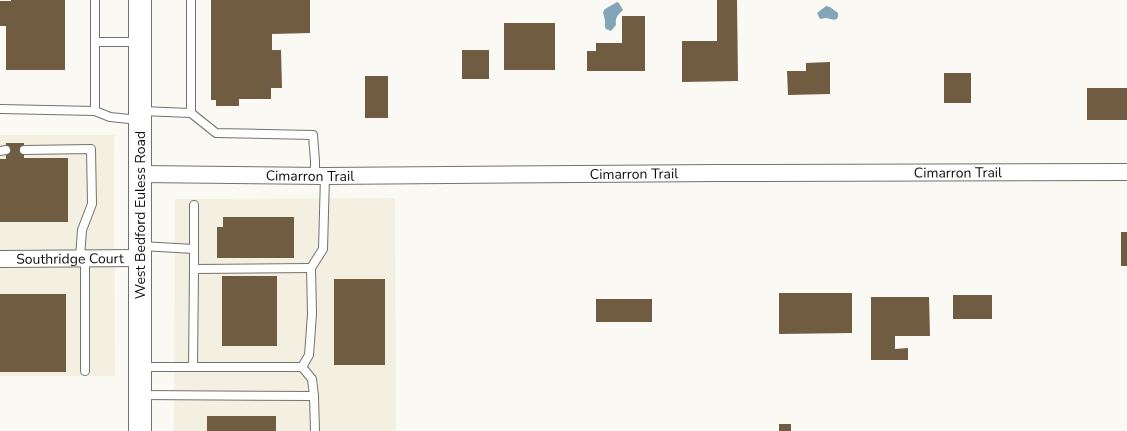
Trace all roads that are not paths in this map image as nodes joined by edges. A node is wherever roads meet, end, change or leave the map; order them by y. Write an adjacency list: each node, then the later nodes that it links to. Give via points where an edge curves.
1 (96, 0): 4 (lane)
2 (140, 0): 5 (main road, West Bedford Euless Road)
3 (191, 0): 8 (lane)
4 (95, 42): 5 (lane); 7 (lane)
5 (140, 42): 9 (main road, West Bedford Euless Road)
6 (0, 109): 7 (lane)
7 (94, 111): 9 (lane, via 110,117)
8 (191, 113): 9 (lane); 13 (lane, via 216,133 313,135)
9 (140, 115): 12 (main road, West Bedford Euless Road)
10 (24, 150): 17 (lane, via 91,149 92,204 82,230)
11 (1127, 172): 13 (street, Cimarron Trail)
12 (140, 174): 13 (street, Cimarron Trail); 16 (main road, West Bedford Euless Road)
13 (320, 176): 19 (lane, via 323,249)
14 (194, 205): 15 (lane)
15 (194, 249): 16 (lane); 20 (lane)
16 (140, 252): 17 (street, Southridge Court); 21 (main road, West Bedford Euless Road)
17 (83, 258): 18 (street, Southridge Court); 24 (lane)
18 (0, 259)
19 (311, 268): 20 (lane); 23 (lane, via 312,314 309,354)
20 (194, 269): 22 (lane)
21 (140, 367): 22 (lane); 25 (main road, West Bedford Euless Road)
22 (193, 367): 23 (lane)
23 (302, 367): 26 (lane, via 312,379)
24 (85, 371)
25 (140, 395): 26 (lane); 27 (main road, West Bedford Euless Road)
26 (314, 396): 28 (lane)
27 (140, 431)
28 (315, 431)

